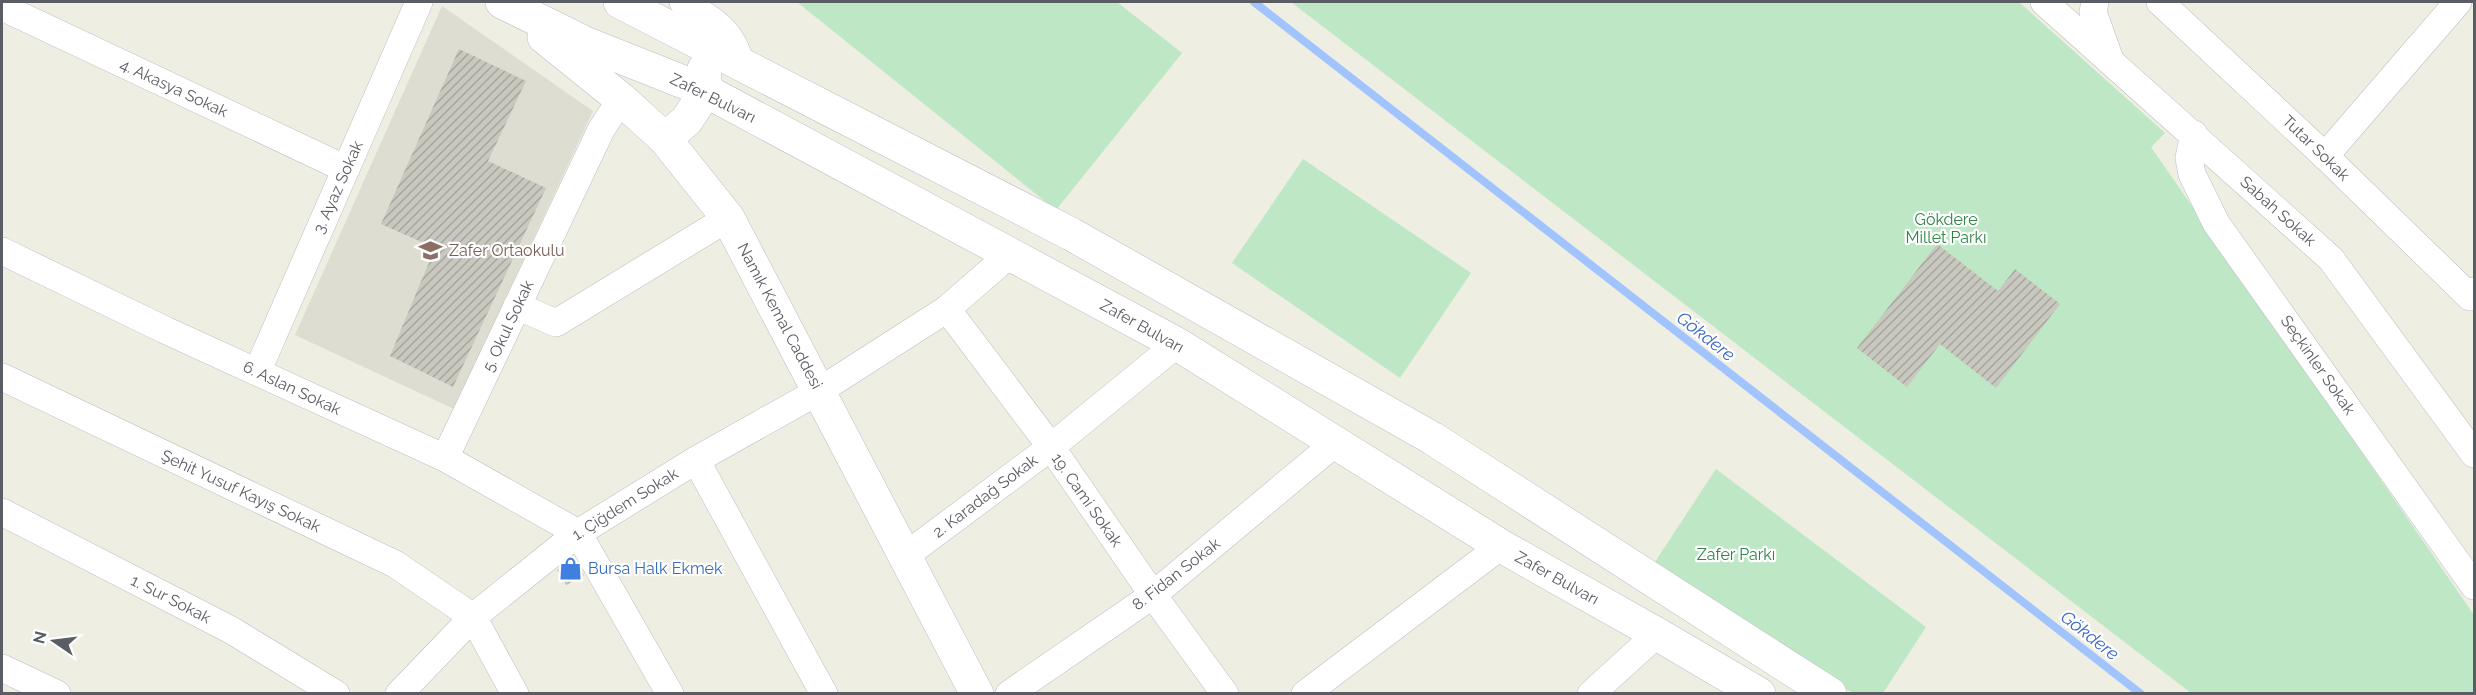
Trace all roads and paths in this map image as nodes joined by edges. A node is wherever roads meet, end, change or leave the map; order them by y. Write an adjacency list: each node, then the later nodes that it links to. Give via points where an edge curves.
1 (419, 2): 18 (street, 3. Ayaz Sokak)
2 (501, 2): 13 (main road, Zafer Bulvarı, via 585,42); 14 (main road, Namık Kemal Caddesi)
3 (620, 2): 10 (main road)
4 (683, 2): 12 (street, via 716,22 737,48)
5 (2044, 2): 11 (street, Sabah Sokak)
6 (2095, 2): 11 (street, via 2093,12)
7 (2458, 2): 17 (street)
8 (2, 7): 18 (street, 4. Akasya Sokak)
9 (2177, 7): 17 (street, Tutar Sokak)
10 (701, 43): 12 (main road); 13 (main road)
11 (2111, 62): 15 (street, Sabah Sokak)
12 (740, 63): 55 (main road, via 1071,234 1432,438)
13 (706, 91): 16 (main road, via 687,120); 21 (main road, Zafer Bulvarı)
14 (621, 99): 16 (main road, Namık Kemal Caddesi); 23 (street, 5. Okul Sokak, via 601,130)
15 (2194, 134): 31 (street, Sabah Sokak, via 2331,259); 38 (street, Seçkinler Sokak, via 2189,158 2192,174 2216,223)
16 (665, 139): 19 (main road, Namık Kemal Caddesi)
17 (2325, 156): 22 (street, Tutar Sokak)
18 (346, 169): 26 (street, 3. Ayaz Sokak)
19 (728, 218): 23 (street, via 555,323); 28 (main road, Namık Kemal Caddesi)
20 (2, 251): 26 (street, 6. Aslan Sokak)
21 (1010, 254): 24 (street, 1. Çiğdem Sokak); 25 (main road, Zafer Bulvarı)
22 (2472, 294)
23 (518, 306): 32 (street, 5. Okul Sokak)
24 (946, 309): 28 (street, 1. Çiğdem Sokak); 30 (street, 19. Cami Sokak)
25 (1177, 344): 29 (main road, Zafer Bulvarı); 30 (street, 2. Karadağ Sokak)
26 (257, 372): 32 (street, 6. Aslan Sokak)
27 (2, 377): 40 (street, Şehit Yusuf Kayış Sokak, via 395,564)
28 (819, 391): 33 (street, 1. Çiğdem Sokak); 37 (main road, Namık Kemal Caddesi)
29 (1335, 444): 36 (main road, Zafer Bulvarı); 39 (street, 8. Fidan Sokak)
30 (1051, 447): 37 (street, 2. Karadağ Sokak); 39 (street, 19. Cami Sokak)
31 (2475, 454)
32 (445, 458): 35 (street, 6. Aslan Sokak)
33 (696, 460): 35 (street, 1. Çiğdem Sokak); 49 (street)
34 (2, 512): 45 (street, 1. Sur Sokak, via 231,630)
35 (578, 533): 40 (street, 1. Çiğdem Sokak); 48 (street)
36 (1501, 546): 41 (main road, Zafer Bulvarı); 53 (street)
37 (905, 556): 50 (main road, Namık Kemal Caddesi)
38 (2475, 586)
39 (1153, 595): 51 (street, 8. Fidan Sokak); 52 (street, 19. Cami Sokak)
40 (473, 617): 46 (street, 1. Çiğdem Sokak); 47 (street)
41 (1657, 634): 43 (main road, Zafer Bulvarı); 54 (street)
42 (2, 668): 44 (street)
43 (1753, 692)
44 (57, 693)
45 (336, 693)
46 (399, 693)
47 (515, 693)
48 (670, 693)
49 (824, 693)
50 (977, 693)
51 (1009, 693)
52 (1225, 693)
53 (1305, 693)
54 (1591, 693)
55 (1830, 693)

